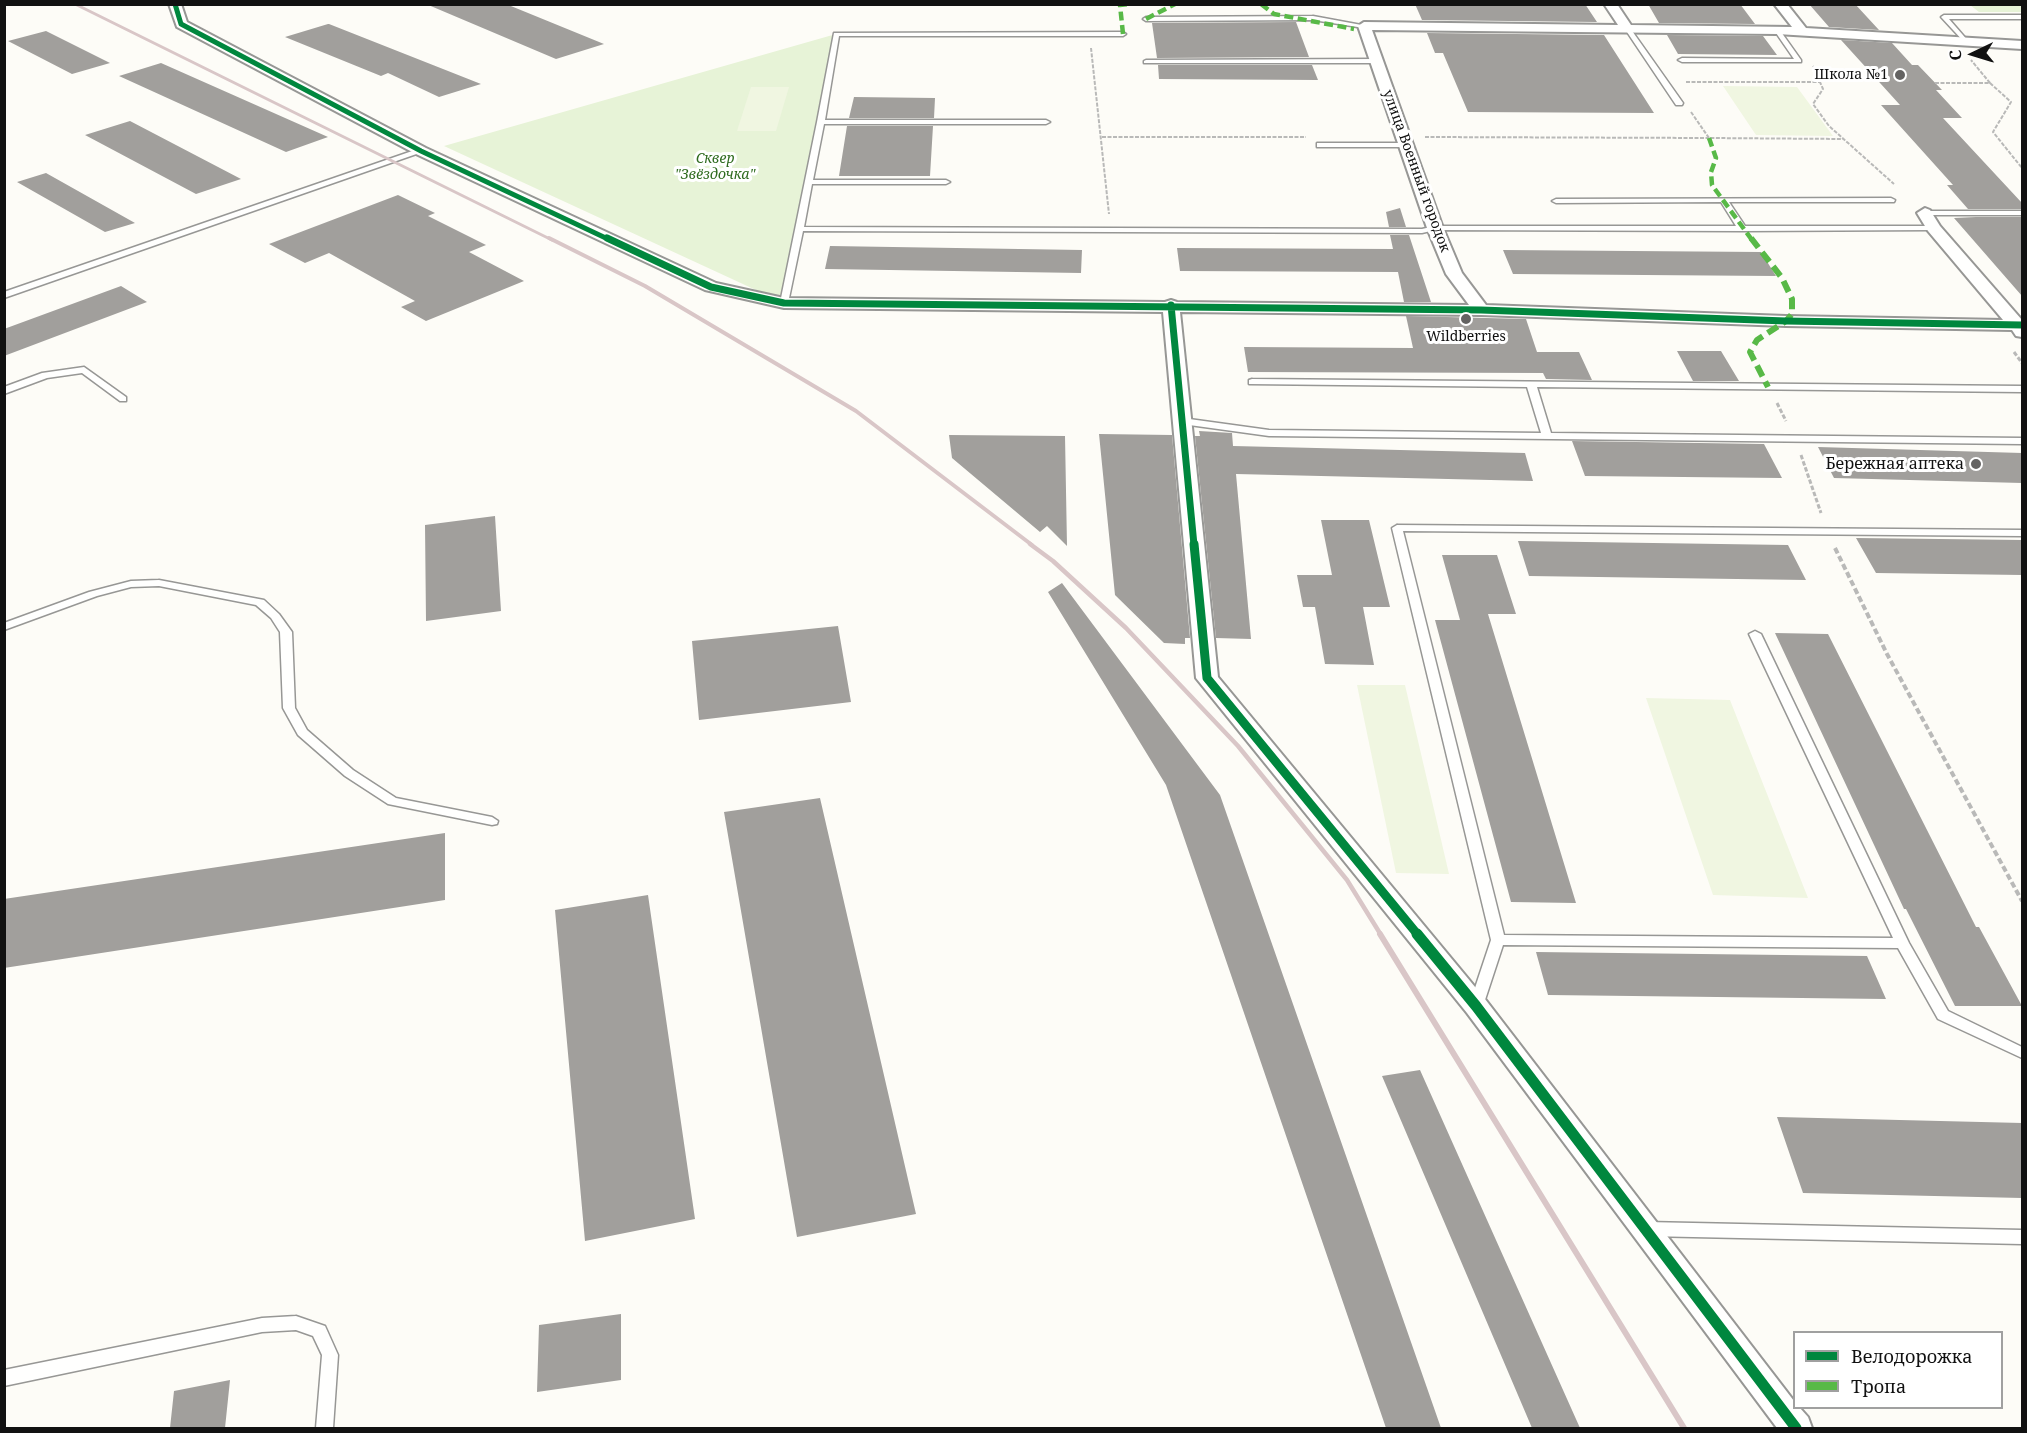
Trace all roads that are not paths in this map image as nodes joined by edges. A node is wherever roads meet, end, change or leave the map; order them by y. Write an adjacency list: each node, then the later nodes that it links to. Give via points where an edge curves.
1 (1610, 4): 7 (street)
2 (1780, 4): 9 (street)
3 (178, 5): 21 (street, via 181,24)
4 (2022, 17): 11 (lane, via 1944,17)
5 (1146, 19): 6 (lane, via 1313,18)
6 (1364, 26): 7 (street); 15 (street, улица Военный городок)
7 (1628, 29): 8 (street); 16 (lane)
8 (1777, 30): 9 (street); 13 (lane, via 1799,61)
9 (1802, 31): 11 (street)
10 (1123, 34): 17 (lane, via 836,34)
11 (1966, 42): 12 (street)
12 (2022, 45)
13 (1682, 60)
14 (1146, 62): 15 (lane)
15 (1377, 62): 19 (street, улица Военный городок)
16 (1679, 103)
17 (821, 122): 18 (lane); 22 (lane)
18 (1046, 122)
19 (1406, 145): 20 (lane); 29 (street, улица Военный городок)
20 (1320, 146)
21 (421, 151): 33 (lane); 34 (street, via 711,287)
22 (808, 182): 23 (lane); 31 (lane)
23 (946, 182)
24 (1891, 200): 26 (lane)
25 (1556, 201): 26 (lane)
26 (1723, 201): 32 (lane)
27 (1925, 213): 28 (lane); 30 (street)
28 (2022, 213)
29 (1435, 228): 31 (lane); 32 (lane); 36 (street, улица Военный городок, via 1454,274)
30 (1933, 228): 32 (lane); 37 (street)
31 (800, 229): 34 (lane)
32 (1743, 229)
33 (4, 295)
34 (784, 303): 35 (street)
35 (1171, 305): 36 (street); 43 (street)
36 (1481, 310): 37 (street)
37 (2021, 328)
38 (1252, 382): 39 (lane)
39 (1531, 385): 40 (lane); 44 (lane)
40 (2022, 389)
41 (4, 391): 42 (lane, via 45,375 84,370)
42 (123, 399)
43 (1182, 421): 44 (lane, via 1269,433); 52 (street, via 1207,678)
44 (1547, 435): 45 (lane)
45 (2022, 441)
46 (2022, 533): 50 (lane, via 1397,528)
47 (4, 627): 49 (lane, via 131,584 159,583 260,602 286,632 289,708 302,732 349,773 392,801)
48 (1755, 634): 51 (lane)
49 (492, 821)
50 (1498, 940): 51 (lane); 52 (lane)
51 (1902, 943): 53 (lane, via 1943,1015)
52 (1476, 1006): 54 (street)
53 (2022, 1053)
54 (1645, 1229): 55 (lane); 58 (street)
55 (2022, 1237)
56 (4, 1378): 57 (lane, via 262,1325 296,1323 319,1331 330,1355)
57 (325, 1428)
58 (1796, 1428)

